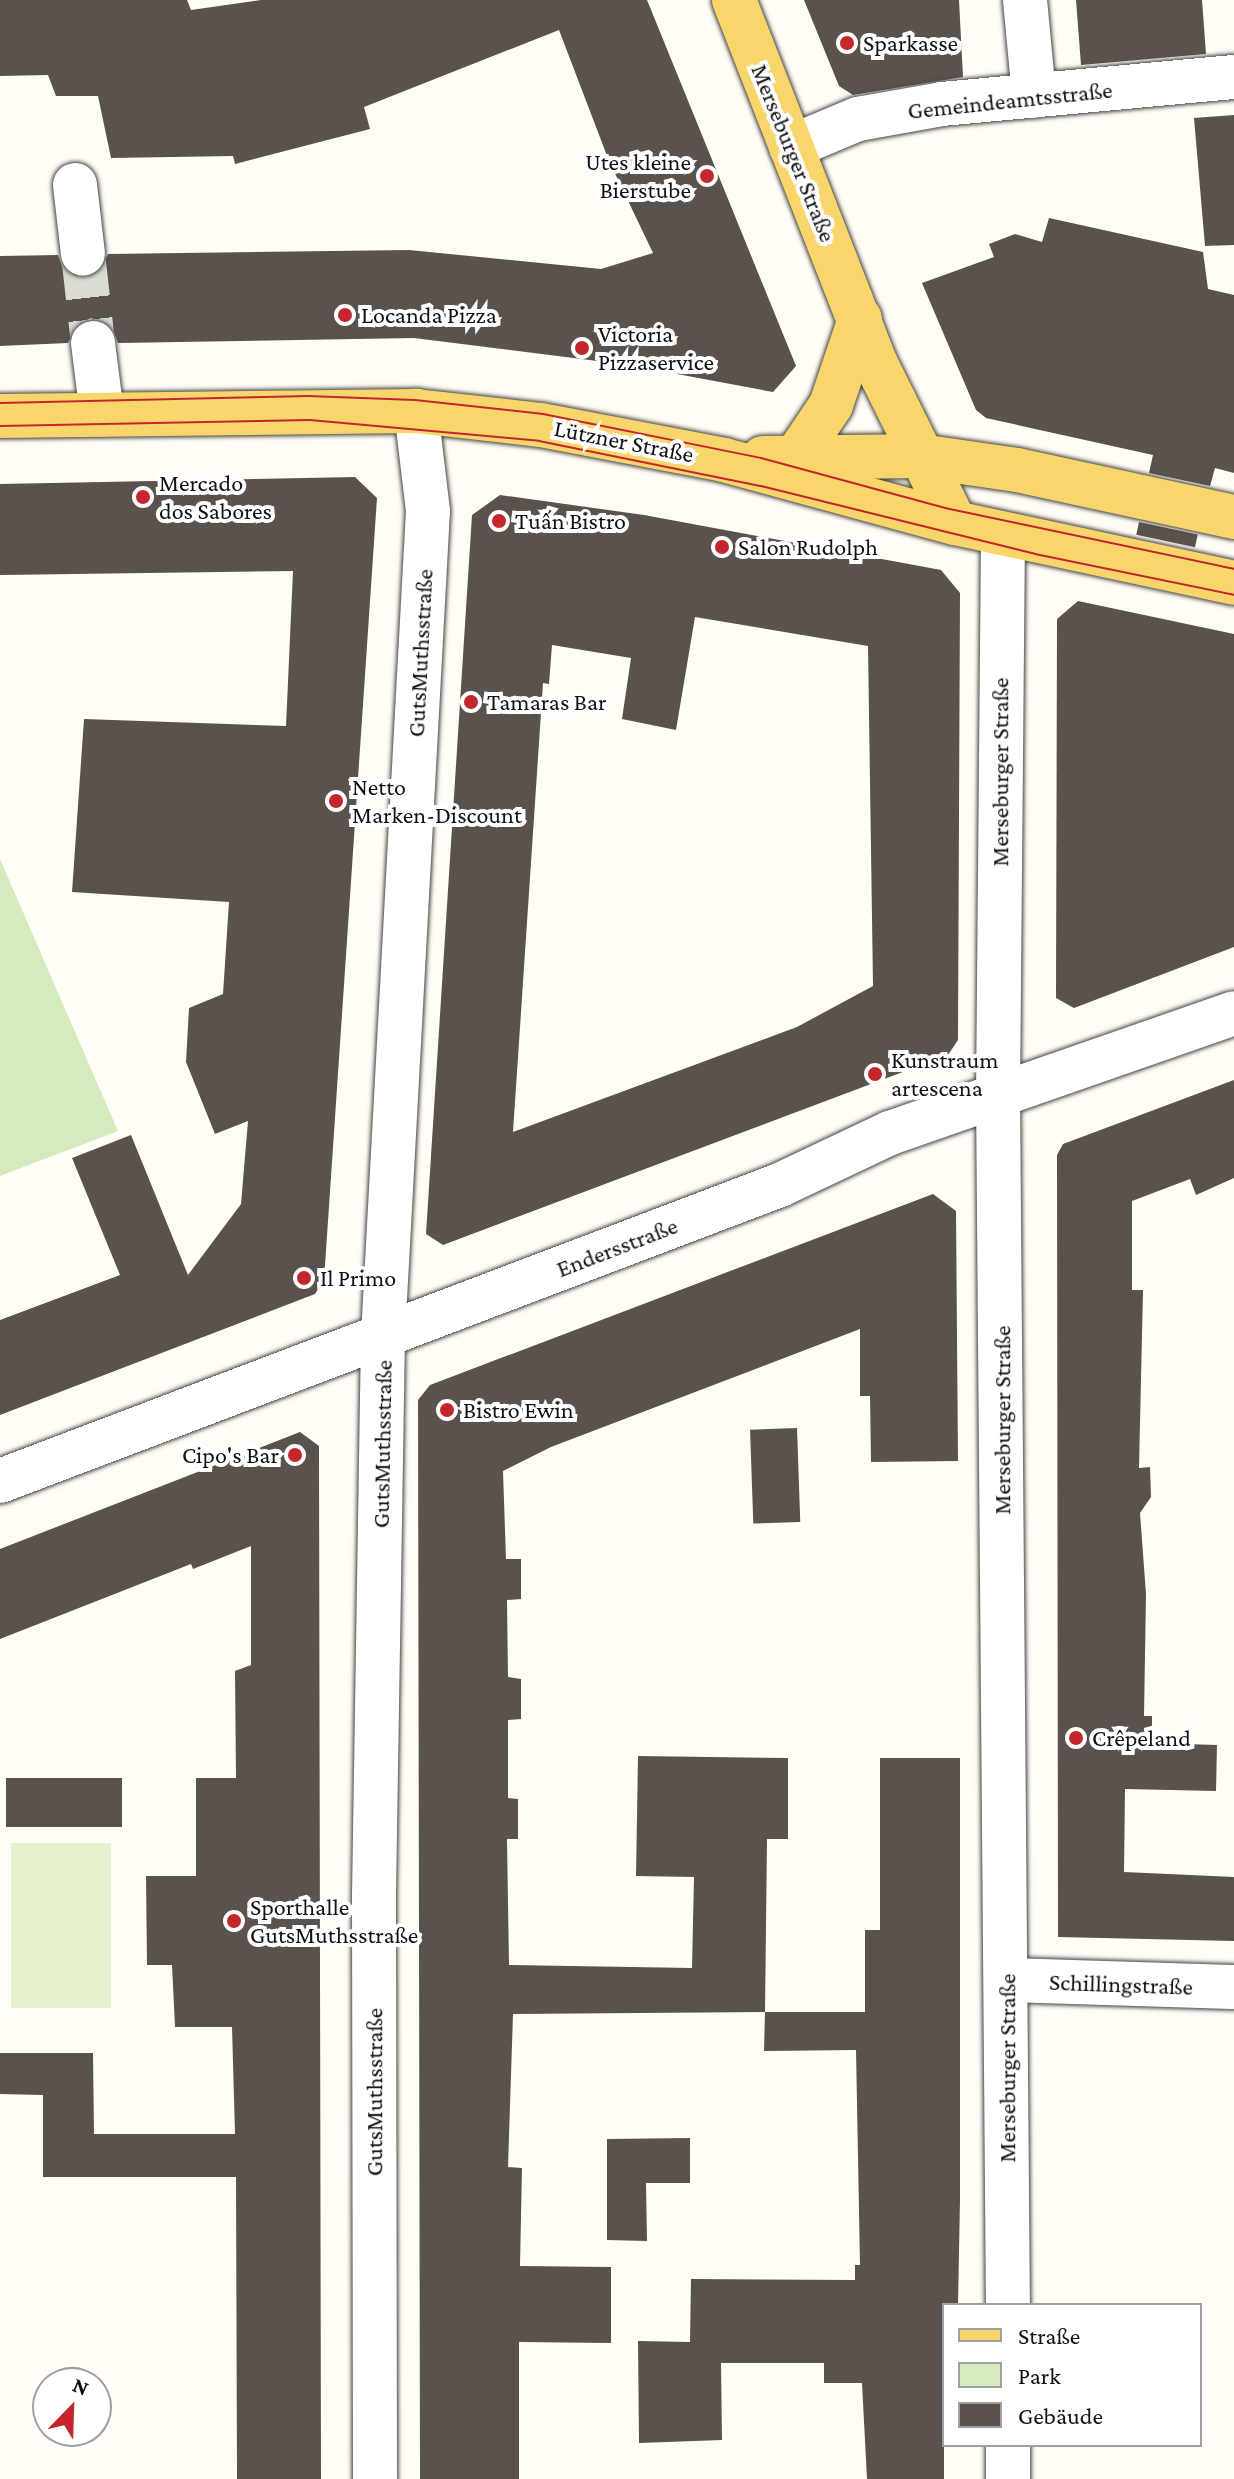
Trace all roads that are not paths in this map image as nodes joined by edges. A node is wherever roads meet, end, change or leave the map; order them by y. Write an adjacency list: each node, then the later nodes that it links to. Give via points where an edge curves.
1 (734, 0): 5 (main road, Merseburger Straße)
2 (1025, 0): 4 (street)
3 (1234, 77): 4 (street, Gemeindeamtsstraße)
4 (1034, 96): 5 (street, Gemeindeamtsstraße, via 858,119)
5 (791, 147): 8 (main road, Merseburger Straße)
6 (75, 185): 7 (street)
7 (83, 254)
8 (860, 319): 13 (main road, Merseburger Straße); 14 (main road, via 831,405)
9 (93, 343): 11 (street)
10 (416, 411): 11 (main road, Lützner Straße); 15 (main road, Lützner Straße, via 541,425); 22 (street, GutsMuthsstraße, via 428,511)
11 (102, 414): 12 (main road, Lützner Straße)
12 (0, 416)
13 (920, 456): 14 (main road); 16 (main road, via 1017,470); 17 (main road, Merseburger Straße)
14 (796, 457): 15 (main road)
15 (724, 460): 17 (main road, Lützner Straße)
16 (1234, 517)
17 (955, 523): 18 (main road, Lützner Straße)
18 (1003, 534): 19 (main road, Lützner Straße); 21 (street, Merseburger Straße)
19 (1234, 583)
20 (1234, 1013): 21 (street, Endersstraße)
21 (998, 1094): 22 (street, Endersstraße, via 890,1133 780,1185); 24 (street, Merseburger Straße)
22 (383, 1336): 23 (street, Endersstraße); 28 (street, GutsMuthsstraße, via 374,1895)
23 (0, 1481)
24 (1007, 1980): 25 (street, Schillingstraße); 26 (street, Merseburger Straße)
25 (1234, 1987)
26 (1008, 2303)
27 (1008, 2447): 29 (street)
28 (375, 2479)
29 (1008, 2479)

